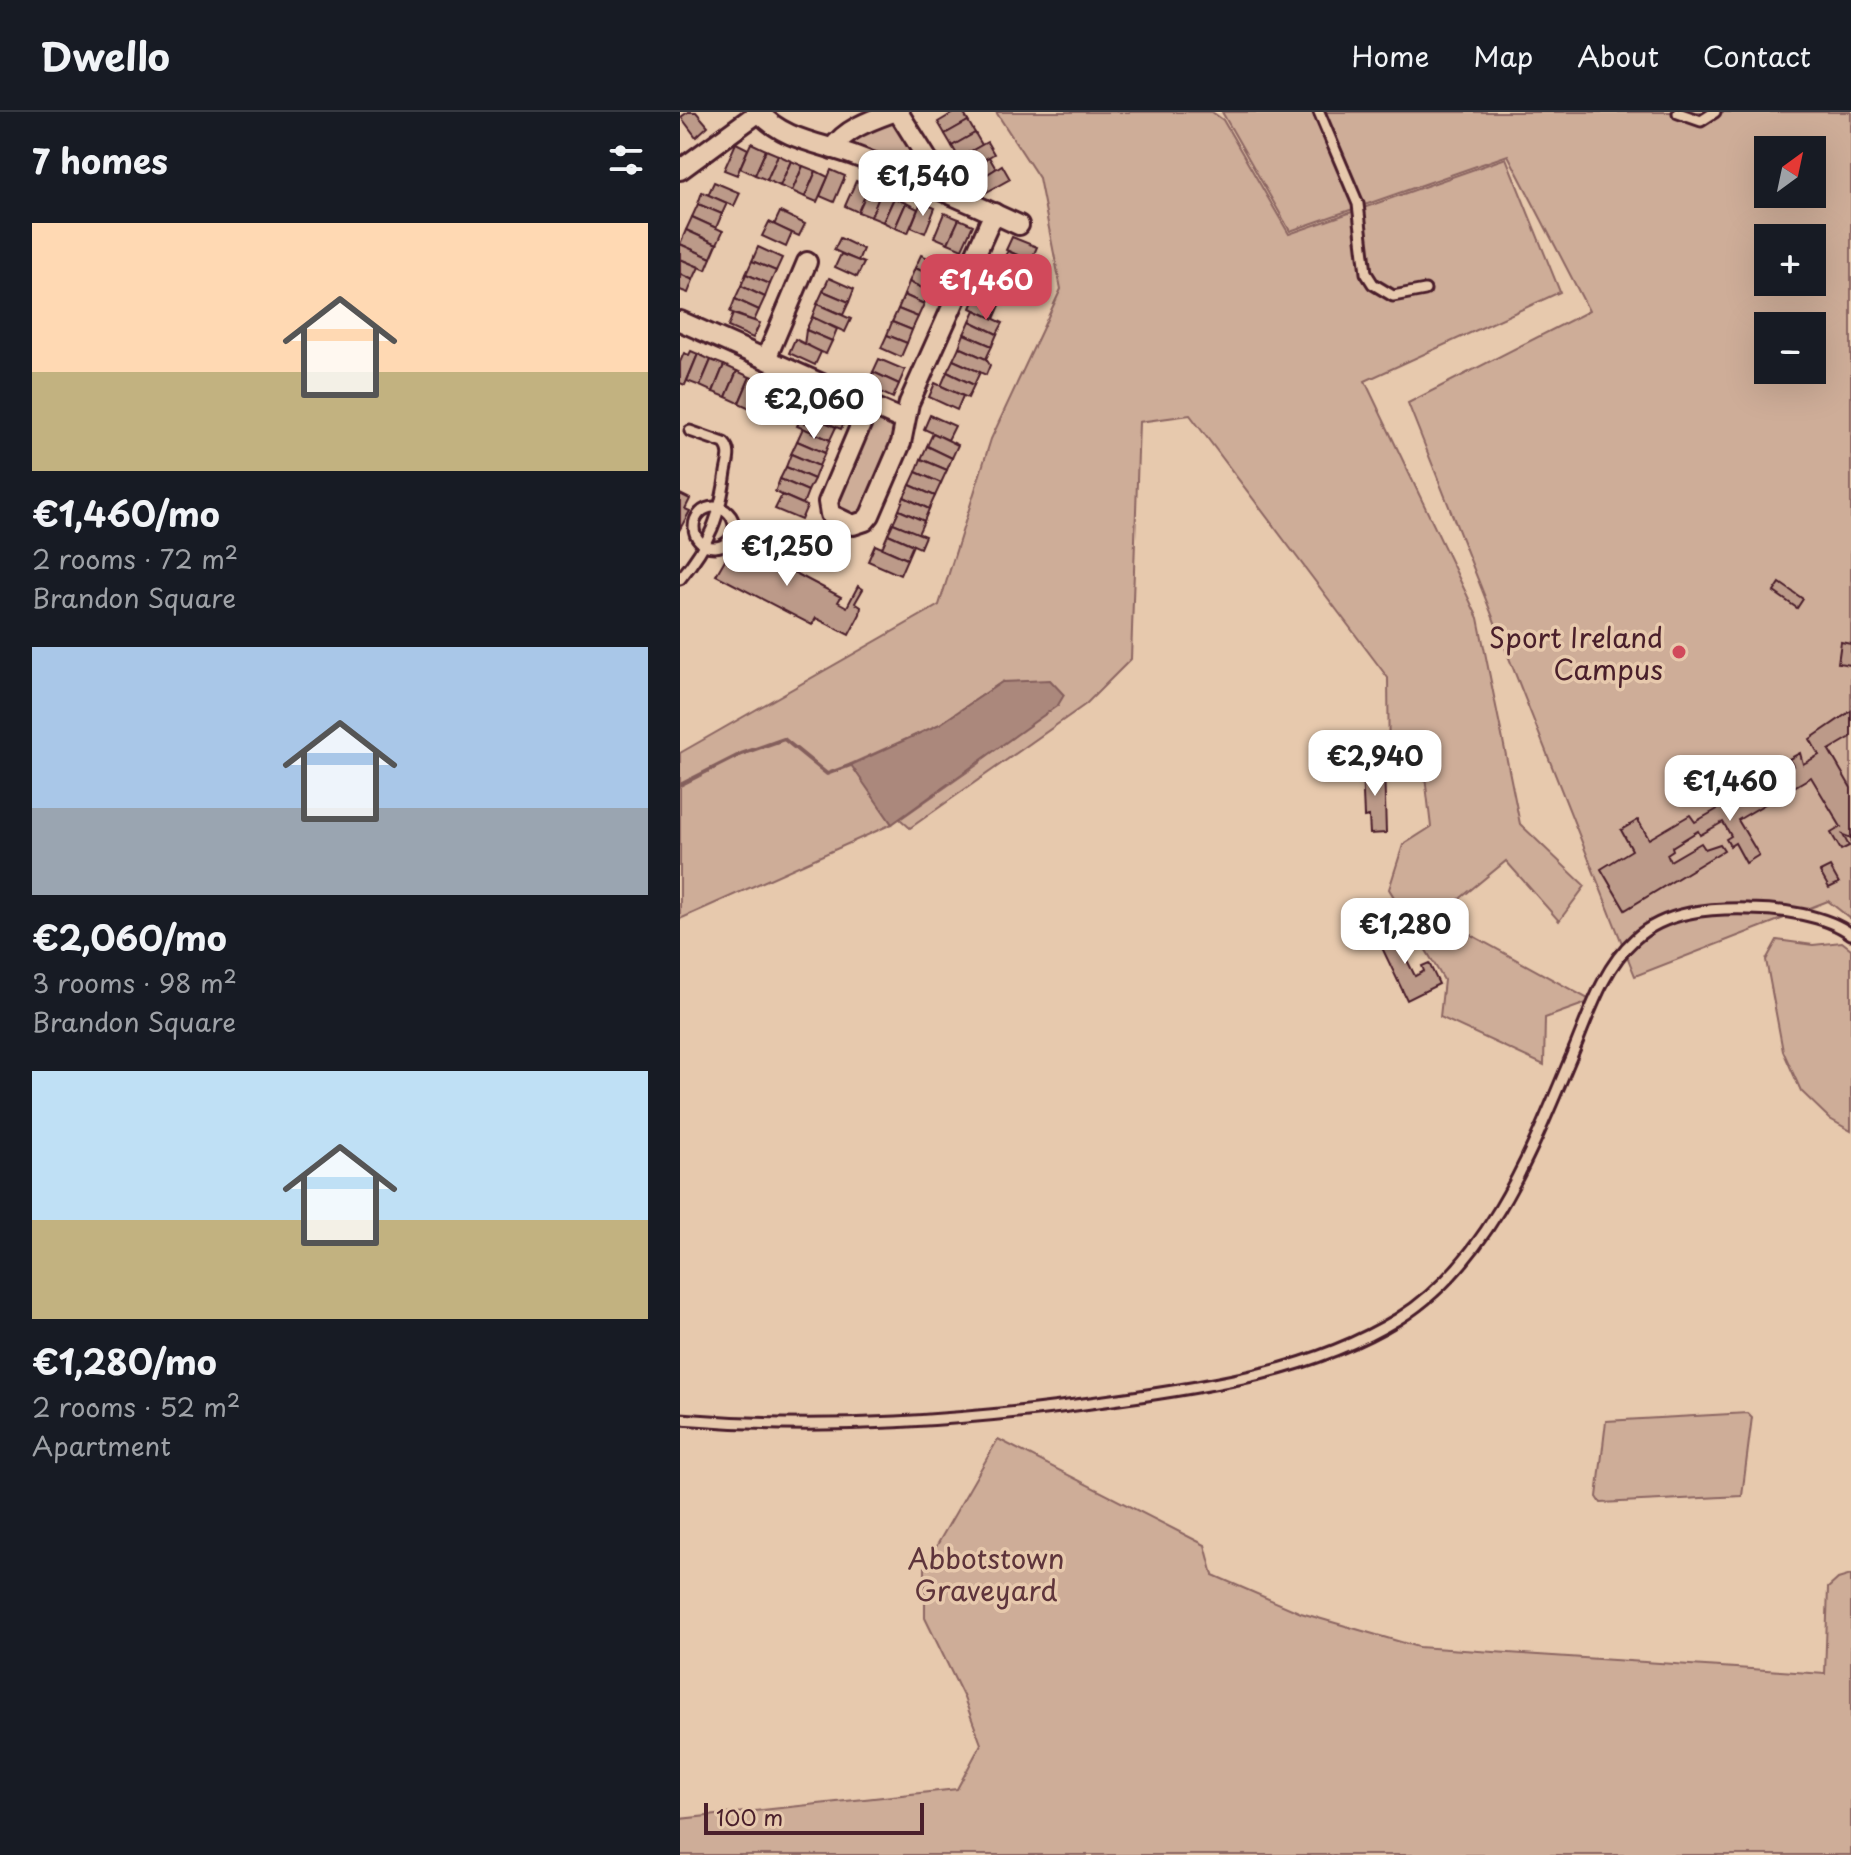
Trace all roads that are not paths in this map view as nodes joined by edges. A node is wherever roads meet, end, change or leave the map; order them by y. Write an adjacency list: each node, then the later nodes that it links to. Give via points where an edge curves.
1 (759, 112): 6 (street, via 773,126); 7 (street)
2 (895, 112): 6 (street, via 851,130); 8 (street, via 933,168)
3 (1319, 112): 12 (lane, via 1358,204 1366,273 1393,296)
4 (1715, 112): 5 (lane, via 1701,121)
5 (1678, 113)
6 (832, 149): 8 (street)
7 (680, 170)
8 (926, 185): 9 (street)
9 (994, 213): 10 (street); 16 (street)
10 (1019, 225)
11 (807, 262): 14 (street)
12 (1425, 290)
13 (680, 321): 14 (street)
14 (766, 359): 15 (street)
15 (870, 403): 16 (street); 16 (street, via 828,502 833,517 853,525 870,515 901,443)
16 (903, 420)
17 (690, 431): 18 (lane, via 728,448)
18 (722, 508): 19 (lane); 19 (lane, via 702,510 694,521 695,534); 19 (lane, via 732,517 732,536 717,547)
19 (704, 545): 20 (lane)
20 (680, 579)
21 (1851, 924): 22 (lane)
22 (1840, 926): 23 (lane); 24 (lane, via 1770,909 1714,908 1673,917 1637,936 1616,959 1595,998 1492,1223 1426,1298 1354,1342 1225,1382 1022,1413 834,1427)
23 (1851, 934)
24 (680, 1419)

